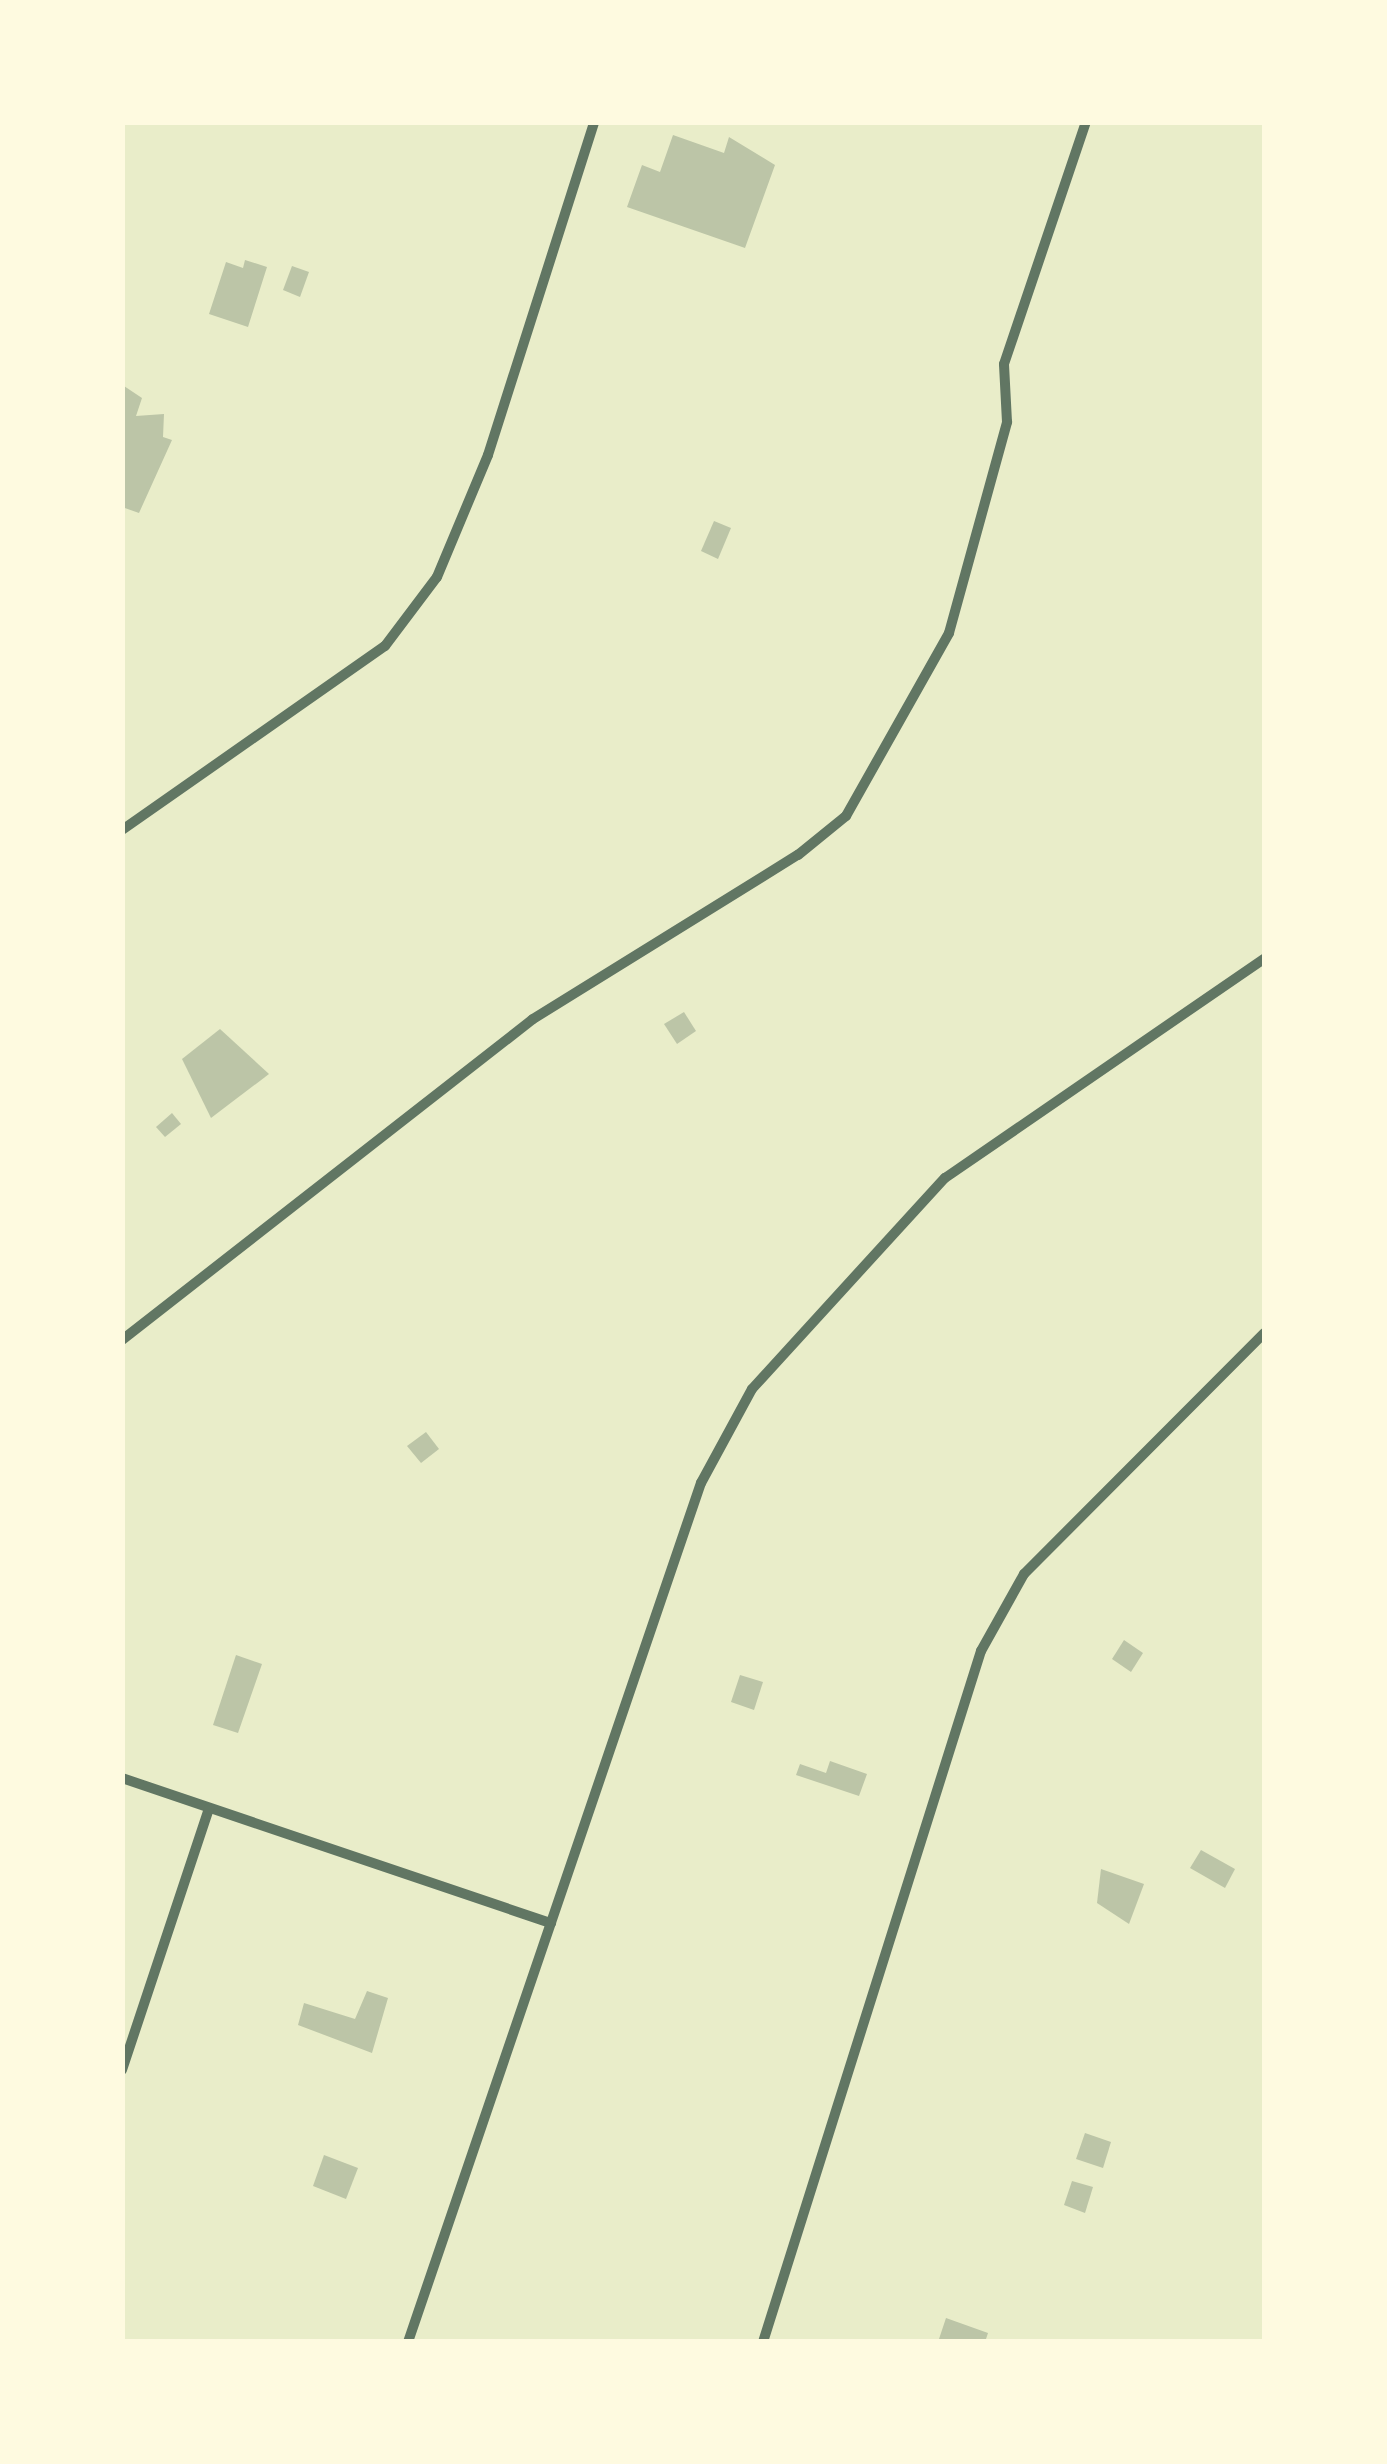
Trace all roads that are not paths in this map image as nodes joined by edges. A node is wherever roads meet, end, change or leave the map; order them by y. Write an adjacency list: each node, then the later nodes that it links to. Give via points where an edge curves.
1 (594, 122): 3 (street, via 488,455 437,578 385,646)
2 (1086, 122): 6 (street, via 1004,364 1006,422 949,633 846,816 798,855 533,1019)
3 (122, 830)
4 (1264, 959): 9 (street, via 945,1178 752,1388 702,1483)
5 (1264, 1333): 12 (street, via 1024,1574 982,1651)
6 (122, 1340)
7 (122, 1778): 8 (street)
8 (209, 1808): 9 (street); 10 (street)
9 (551, 1923): 11 (street)
10 (122, 2070)
11 (408, 2342)
12 (763, 2342)

